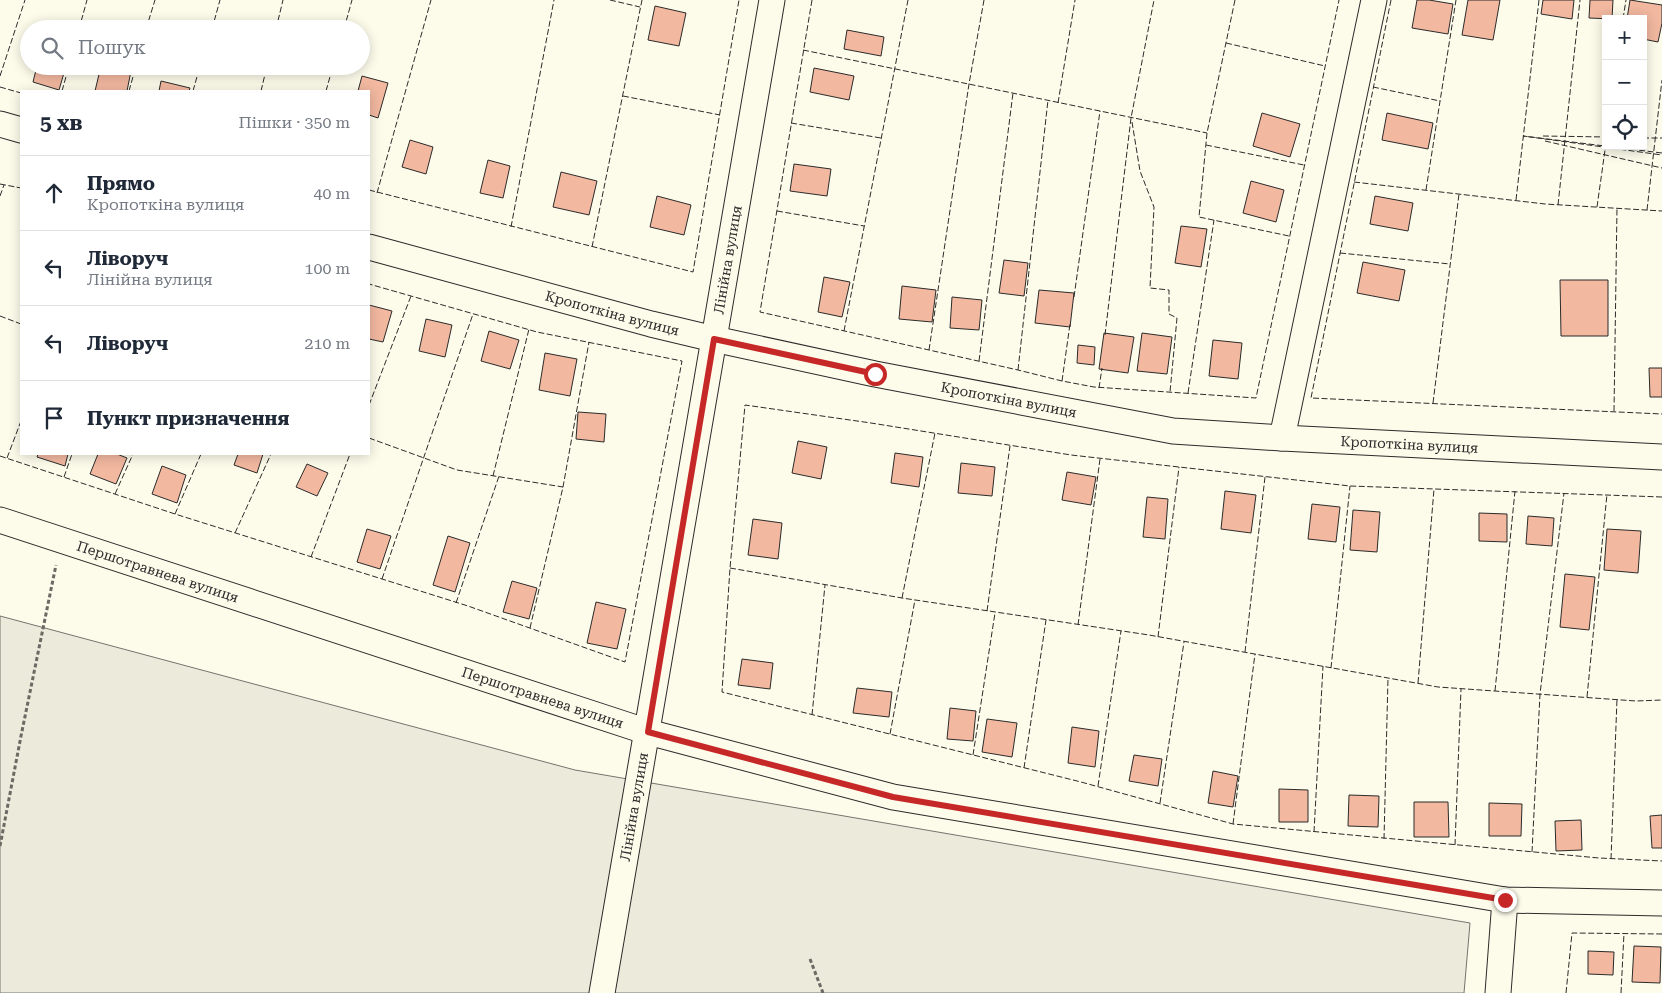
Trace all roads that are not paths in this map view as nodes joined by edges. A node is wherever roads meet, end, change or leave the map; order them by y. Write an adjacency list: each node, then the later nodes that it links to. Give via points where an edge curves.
1 (772, 0): 6 (street, Лінійна вулиця)
2 (1374, 0): 7 (street)
3 (0, 124): 4 (street)
4 (20, 130)
5 (370, 247): 6 (street, Кропоткіна вулиця)
6 (714, 339): 7 (street, Кропоткіна вулиця, via 875,374 1173,430); 10 (street, Лінійна вулиця)
7 (1282, 438): 8 (street, Кропоткіна вулиця)
8 (1662, 457)
9 (0, 520): 10 (street, Першотравнева вулиця)
10 (648, 732): 11 (street, Першотравнева вулиця, via 893,797); 13 (street, Лінійна вулиця)
11 (1505, 900): 12 (street, Першотравнева вулиця); 14 (street)
12 (1662, 904)
13 (602, 993)
14 (1498, 993)

